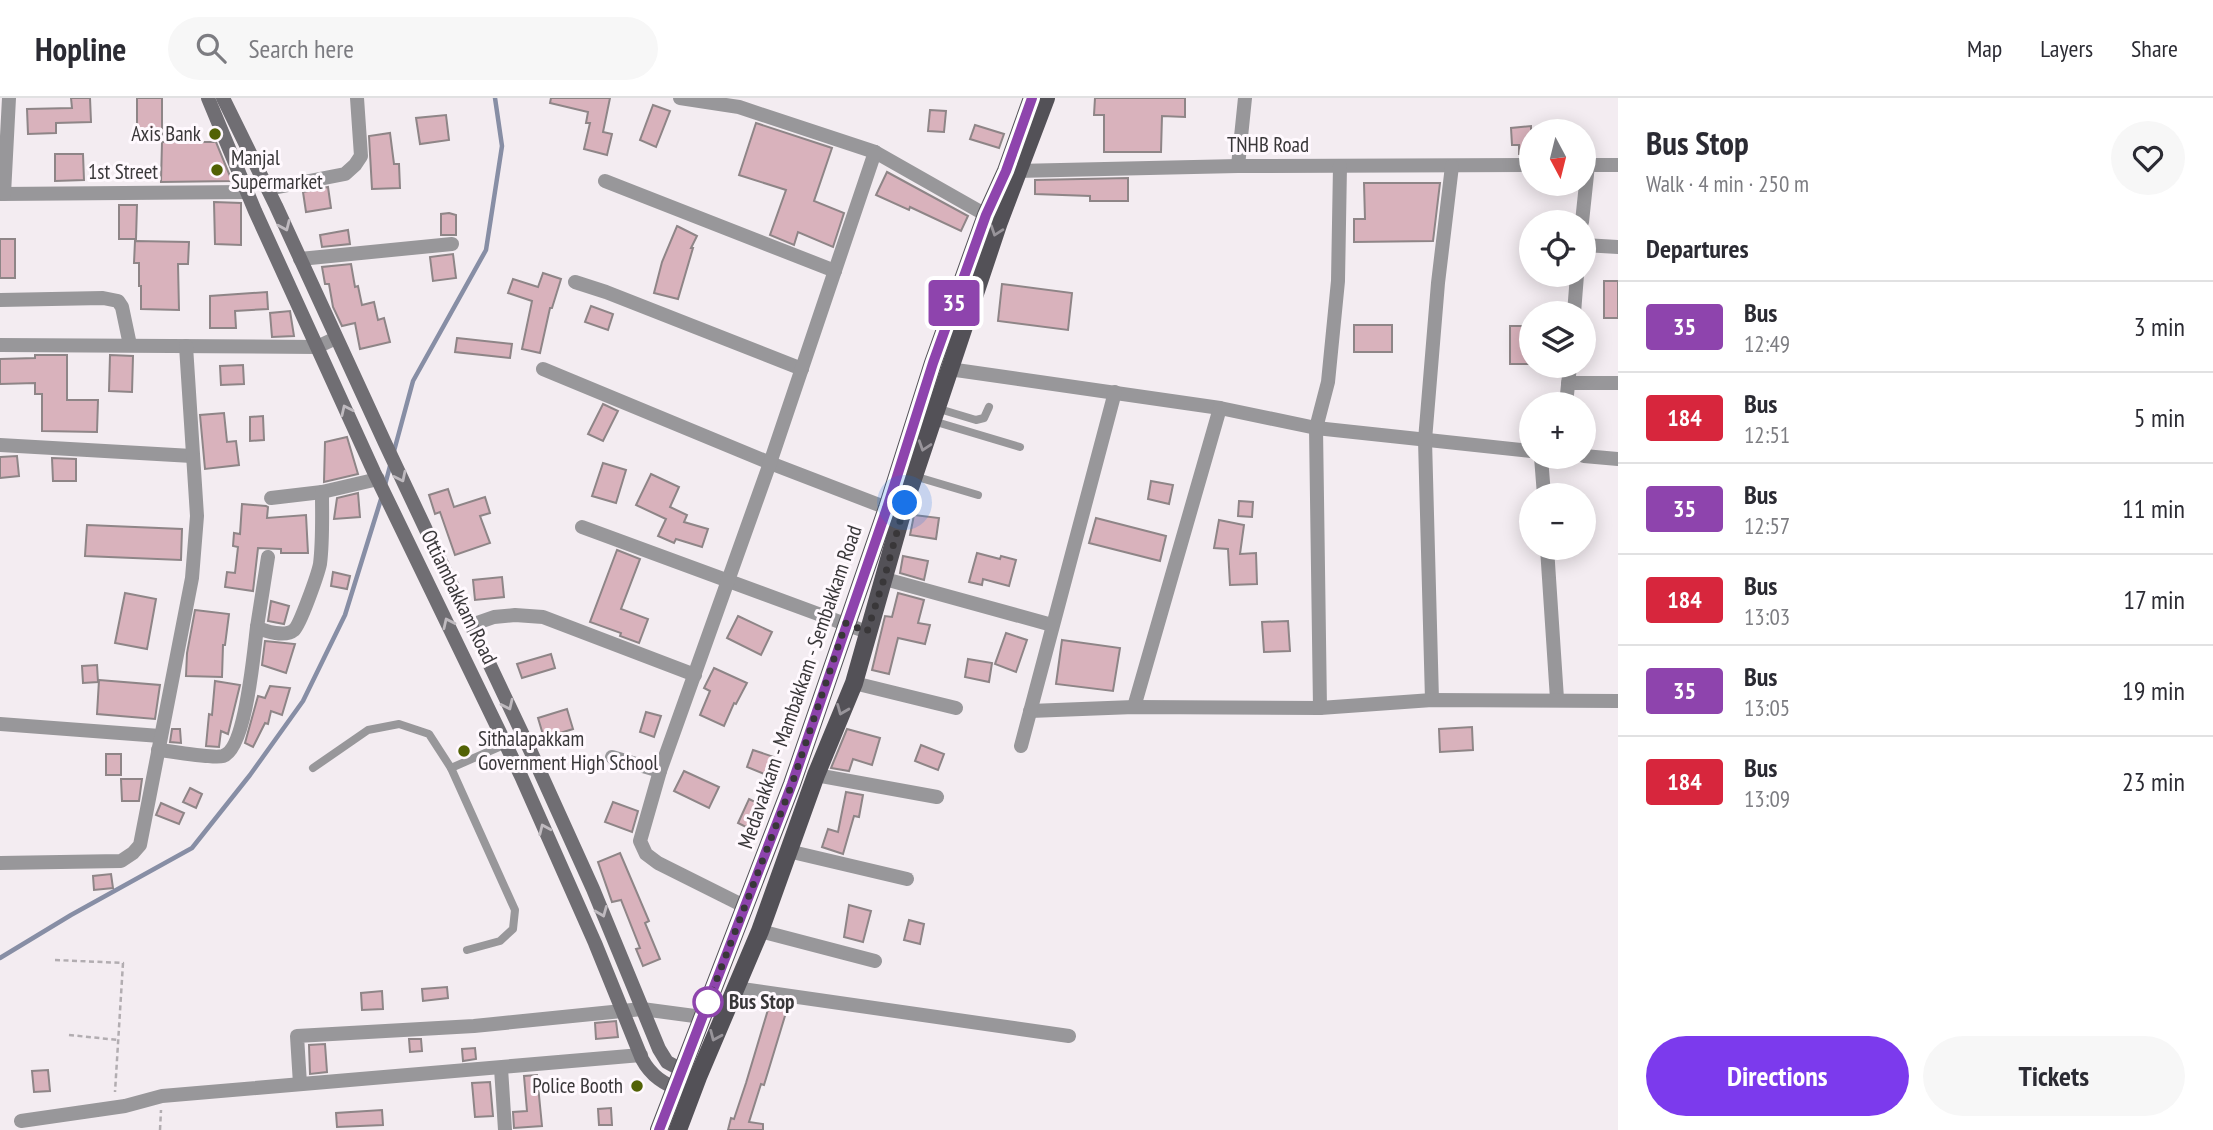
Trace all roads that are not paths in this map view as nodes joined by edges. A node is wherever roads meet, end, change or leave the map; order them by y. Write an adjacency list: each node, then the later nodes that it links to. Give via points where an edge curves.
1 (9, 98): 20 (street)
2 (208, 98): 19 (street, Ottiambakkam Road)
3 (223, 98): 18 (street, Ottiambakkam Road)
4 (357, 98): 18 (street, via 361,156 355,166 345,174)
5 (680, 98): 9 (street, via 740,107)
6 (1032, 98): 16 (main road, Medavakkam - Mambakkam - Sembakkam Road)
7 (1046, 98): 16 (main road, Medavakkam - Mambakkam - Sembakkam Road)
8 (1245, 98): 13 (street)
9 (876, 152): 21 (street); 26 (street)
10 (1519, 165): 15 (street, TNHB Road)
11 (1596, 165): 12 (street)
12 (1618, 165)
13 (1238, 166): 14 (street, TNHB Road); 16 (street, TNHB Road)
14 (1340, 166): 15 (street, TNHB Road); 45 (street, via 1338,281 1328,382)
15 (1452, 166): 46 (street)
16 (1012, 171): 21 (main road, Medavakkam - Mambakkam - Sembakkam Road); 36 (main road, Medavakkam - Mambakkam - Sembakkam Road, one-way to 36)
17 (605, 181): 26 (street)
18 (268, 188): 25 (street, Ottiambakkam Road, one-way to 25)
19 (247, 192): 20 (street, 1st Street); 33 (street, Ottiambakkam Road)
20 (2, 194)
21 (986, 215): 59 (main road, Medavakkam - Mambakkam - Sembakkam Road)
22 (452, 244): 25 (street)
23 (1596, 246): 24 (street)
24 (1618, 247)
25 (300, 260): 29 (street, Ottiambakkam Road)
26 (835, 271): 35 (street)
27 (575, 282): 35 (street)
28 (0, 300): 31 (street, via 118,301)
29 (336, 338): 33 (street); 66 (street, Ottiambakkam Road, one-way to 66)
30 (0, 345): 31 (street)
31 (130, 345): 32 (street)
32 (186, 346): 33 (street); 50 (street)
33 (317, 347): 55 (street, Ottiambakkam Road, one-way to 33)
34 (543, 369): 53 (street)
35 (802, 369): 53 (street)
36 (949, 369): 40 (street); 44 (main road, Medavakkam - Mambakkam - Sembakkam Road)
37 (1569, 378): 38 (street)
38 (1568, 383): 39 (street); 41 (street)
39 (1618, 383)
40 (1115, 392): 43 (street); 67 (street)
41 (1567, 392)
42 (989, 407): 44 (lane, via 984,418 976,420)
43 (1220, 408): 45 (street); 75 (street)
44 (934, 415): 48 (lane); 54 (main road, Medavakkam - Mambakkam - Sembakkam Road, one-way to 54)
45 (1316, 428): 46 (street); 77 (street)
46 (1425, 440): 49 (street); 73 (street)
47 (0, 445): 50 (street)
48 (1020, 447)
49 (1519, 450)
50 (192, 456): 80 (street, via 197,516 192,578)
51 (1596, 457): 52 (street)
52 (1618, 459)
53 (770, 463): 59 (street); 64 (street)
54 (914, 476): 57 (lane); 63 (main road, Medavakkam - Mambakkam - Sembakkam Road)
55 (379, 481): 56 (street); 81 (street, Ottiambakkam Road, one-way to 55)
56 (321, 492): 58 (street); 68 (street, via 320,567 296,629 288,634)
57 (978, 495)
58 (271, 498)
59 (887, 508): 65 (main road, Medavakkam - Mambakkam - Sembakkam Road)
60 (582, 527): 64 (street)
61 (268, 557): 68 (street)
62 (1548, 560): 72 (street)
63 (884, 579): 67 (street); 69 (main road, Medavakkam - Mambakkam - Sembakkam Road)
64 (729, 580): 65 (street); 70 (street)
65 (846, 623): 69 (street); 92 (main road, Medavakkam - Mambakkam - Sembakkam Road)
66 (471, 625): 70 (street, via 504,616 543,617); 97 (street, Ottiambakkam Road, one-way to 97, via 593,889)
67 (1052, 625): 78 (street)
68 (257, 627): 80 (street, via 248,696 232,750 220,756)
69 (867, 632): 71 (main road, Medavakkam - Mambakkam - Sembakkam Road)
70 (695, 675): 86 (street)
71 (853, 682): 76 (street); 87 (main road, Medavakkam - Mambakkam - Sembakkam Road, one-way to 87)
72 (1557, 699): 73 (street); 74 (street)
73 (1432, 700): 77 (street)
74 (1618, 701)
75 (1134, 707): 77 (street); 78 (street)
76 (956, 708)
77 (1320, 708)
78 (1030, 711): 82 (street)
79 (0, 724): 80 (street)
80 (159, 743): 90 (street, via 140,845 133,853 121,861)
81 (506, 744): 85 (lane); 98 (street, Ottiambakkam Road, one-way to 81)
82 (1021, 746)
83 (612, 757): 86 (street)
84 (313, 768): 85 (lane, via 368,730 399,724 429,734)
85 (451, 768): 94 (lane, via 515,910 513,929 500,941)
86 (660, 771): 92 (street, via 640,841 646,854)
87 (816, 775): 88 (street); 89 (main road, Medavakkam - Mambakkam - Sembakkam Road)
88 (937, 797)
89 (788, 851): 91 (street); 93 (main road, Medavakkam - Mambakkam - Sembakkam Road)
90 (0, 863)
91 (907, 879)
92 (746, 907): 99 (main road, Medavakkam - Mambakkam - Sembakkam Road)
93 (760, 931): 95 (street); 96 (main road, Medavakkam - Mambakkam - Sembakkam Road)
94 (467, 950)
95 (874, 961)
96 (735, 988): 100 (street); 103 (main road, Medavakkam - Mambakkam - Sembakkam Road, one-way to 103)
97 (642, 1009): 98 (street); 99 (street); 103 (street, Ottiambakkam Road, via 667,1062)
98 (623, 1012): 101 (street, Ottiambakkam Road); 104 (street, via 297,1036)
99 (702, 1017): 103 (main road, Medavakkam - Mambakkam - Sembakkam Road)
100 (1069, 1036)
101 (641, 1055): 102 (street); 103 (street, Ottiambakkam Road, via 659,1080)
102 (500, 1068): 104 (street); 106 (street)
103 (686, 1083): 107 (main road, Medavakkam - Mambakkam - Sembakkam Road); 108 (main road, Medavakkam - Mambakkam - Sembakkam Road)
104 (300, 1084): 105 (street, via 162,1096)
105 (21, 1121)
106 (505, 1130)
107 (659, 1130)
108 (678, 1130)

